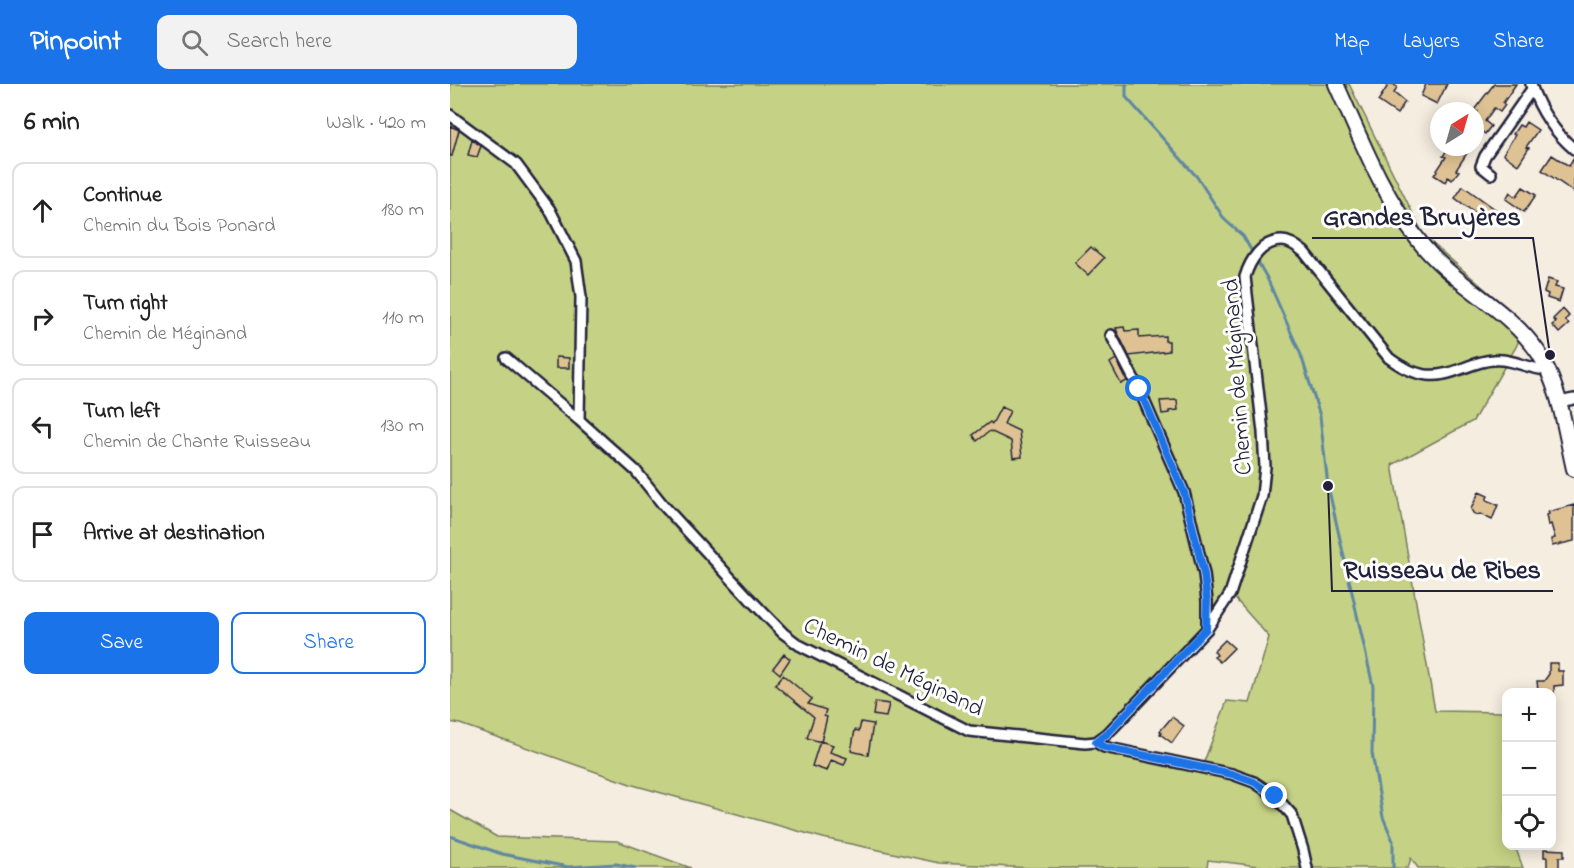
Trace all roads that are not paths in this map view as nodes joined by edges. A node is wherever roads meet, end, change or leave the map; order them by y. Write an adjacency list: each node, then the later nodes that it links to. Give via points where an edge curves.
1 (1336, 84): 8 (main road, via 1405,223 1440,263 1521,333)
2 (1531, 86): 4 (street, via 1540,109); 5 (street, via 1485,156 1481,166)
3 (450, 115): 11 (street, via 516,164 550,210 576,261 581,297)
4 (1574, 149)
5 (1491, 174)
6 (1111, 335): 13 (street, via 1184,492 1204,574)
7 (506, 358): 11 (street, Chemin de Méginand)
8 (1547, 370): 10 (main road); 13 (street, Chemin de Méginand, via 1495,359 1430,376 1402,368 1389,358 1304,252 1282,241 1268,245 1255,256 1245,277 1263,432 1262,496 1230,594)
9 (1574, 399): 10 (street)
10 (1559, 402): 12 (main road)
11 (579, 420): 14 (street, Chemin de Méginand, via 636,471 749,598 799,645 969,731)
12 (1574, 469)
13 (1206, 629): 14 (street, Chemin de Méginand)
14 (1096, 742): 15 (street, via 1254,782 1275,796 1292,815)
15 (1307, 868)

